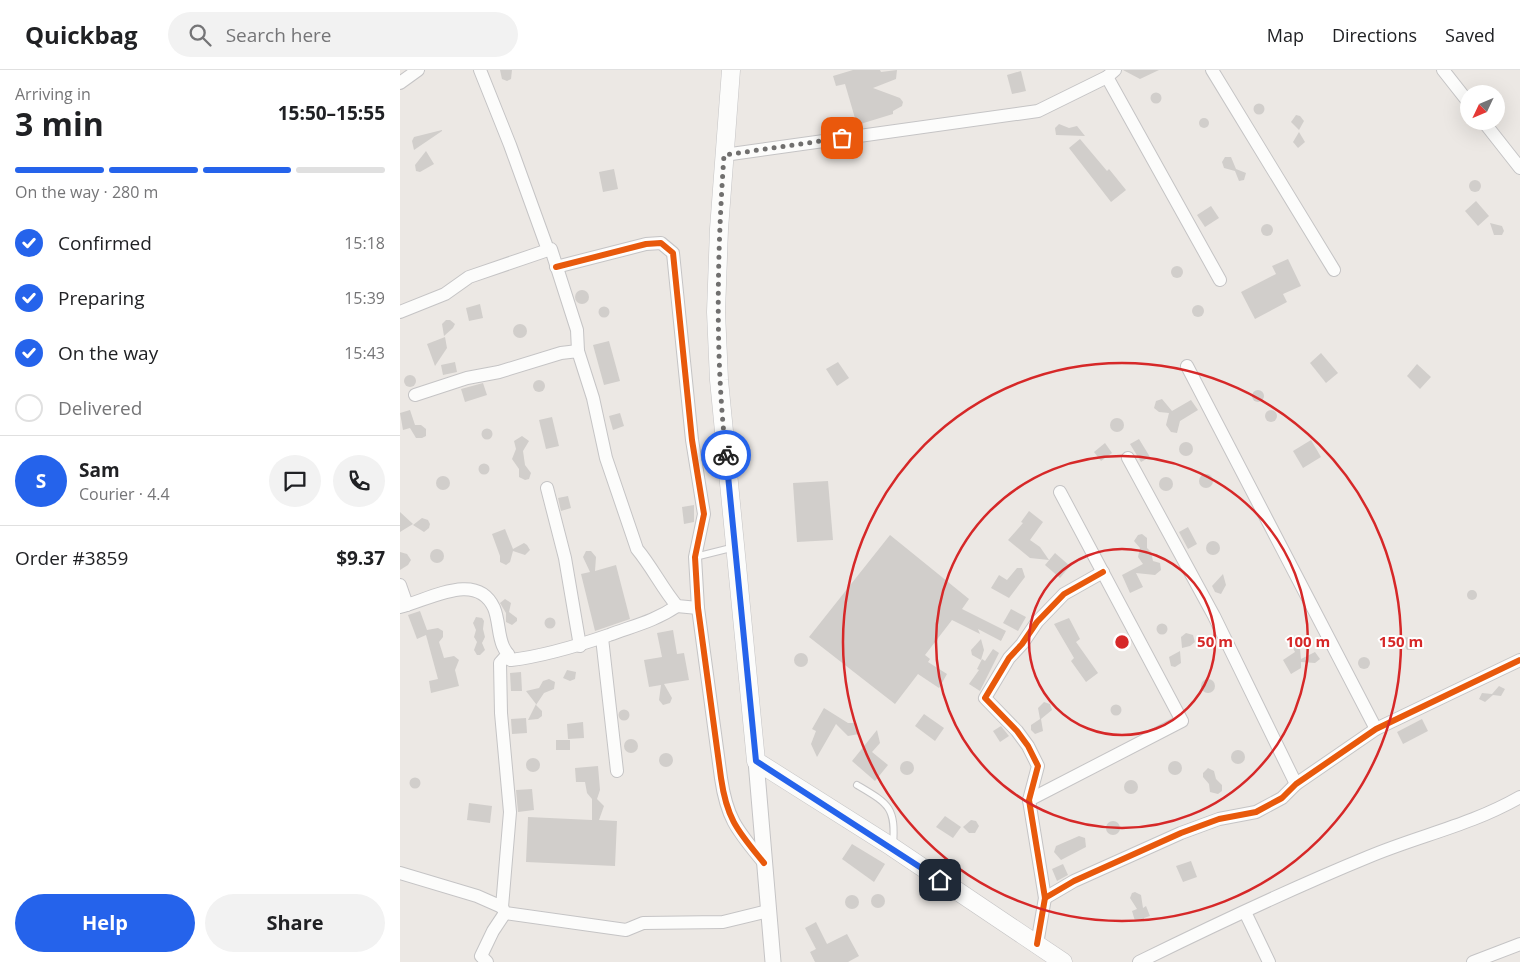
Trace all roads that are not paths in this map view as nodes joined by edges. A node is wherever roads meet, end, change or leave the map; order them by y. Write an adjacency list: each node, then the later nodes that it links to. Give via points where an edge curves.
1 (418, 70): 7 (street)
2 (480, 70): 12 (street)
3 (731, 70): 10 (main road)
4 (1212, 70): 14 (street)
5 (1443, 70): 8 (street)
6 (1111, 74): 10 (street, via 1038,111); 15 (street)
7 (400, 83)
8 (1460, 92)
9 (1490, 130): 11 (street)
10 (724, 155): 23 (main road, via 717,321 719,380)
11 (1520, 168)
12 (548, 250): 13 (street, via 551,250); 16 (street, via 469,277 445,294)
13 (556, 267): 17 (street, via 577,330); 24 (street, via 646,244 661,243 673,253 692,440 704,514)
14 (1334, 270)
15 (1220, 280)
16 (400, 312)
17 (578, 351): 19 (street, via 467,378); 28 (street, via 593,398 606,458 637,549)
18 (1187, 366): 34 (street)
19 (415, 395)
20 (1128, 458): 37 (street, via 1214,616)
21 (547, 488): 31 (street, via 565,558)
22 (1060, 492): 25 (street)
23 (736, 546): 24 (lane); 35 (main road)
24 (695, 557): 29 (street)
25 (1103, 572): 40 (street, via 1064,594 1037,622 1009,658 985,698 1017,731 1038,766); 40 (street, via 1182,721)
26 (400, 585): 27 (street)
27 (404, 606): 32 (street, via 448,591 468,589 484,594 494,609)
28 (676, 606): 29 (street); 30 (street, via 658,619)
29 (698, 608): 42 (street, via 724,802 736,829)
30 (602, 638): 31 (street); 36 (street)
31 (580, 646): 32 (street, via 511,660)
32 (508, 654): 45 (street, via 500,663 510,812)
33 (1520, 660): 34 (street)
34 (1376, 730): 37 (street)
35 (756, 761): 41 (main road); 42 (street)
36 (617, 771)
37 (1296, 784): 44 (street, via 1282,798 1256,812 1219,819 1180,833)
38 (857, 785): 41 (lane, via 882,799 892,814 895,824)
39 (1520, 797): 47 (street, via 1472,821 1370,856)
40 (1030, 800): 44 (street)
41 (892, 847): 48 (main road)
42 (764, 863): 46 (street)
43 (400, 874): 45 (street, via 477,896)
44 (1044, 898): 48 (street)
45 (503, 910): 46 (street, via 626,930 643,923 723,922); 50 (street, via 481,956)
46 (768, 911): 51 (street)
47 (1245, 912): 53 (street); 54 (street)
48 (1037, 944): 52 (main road)
49 (1520, 944): 55 (street)
50 (487, 962)
51 (773, 962)
52 (1063, 962)
53 (1139, 962)
54 (1269, 962)
55 (1473, 962)

